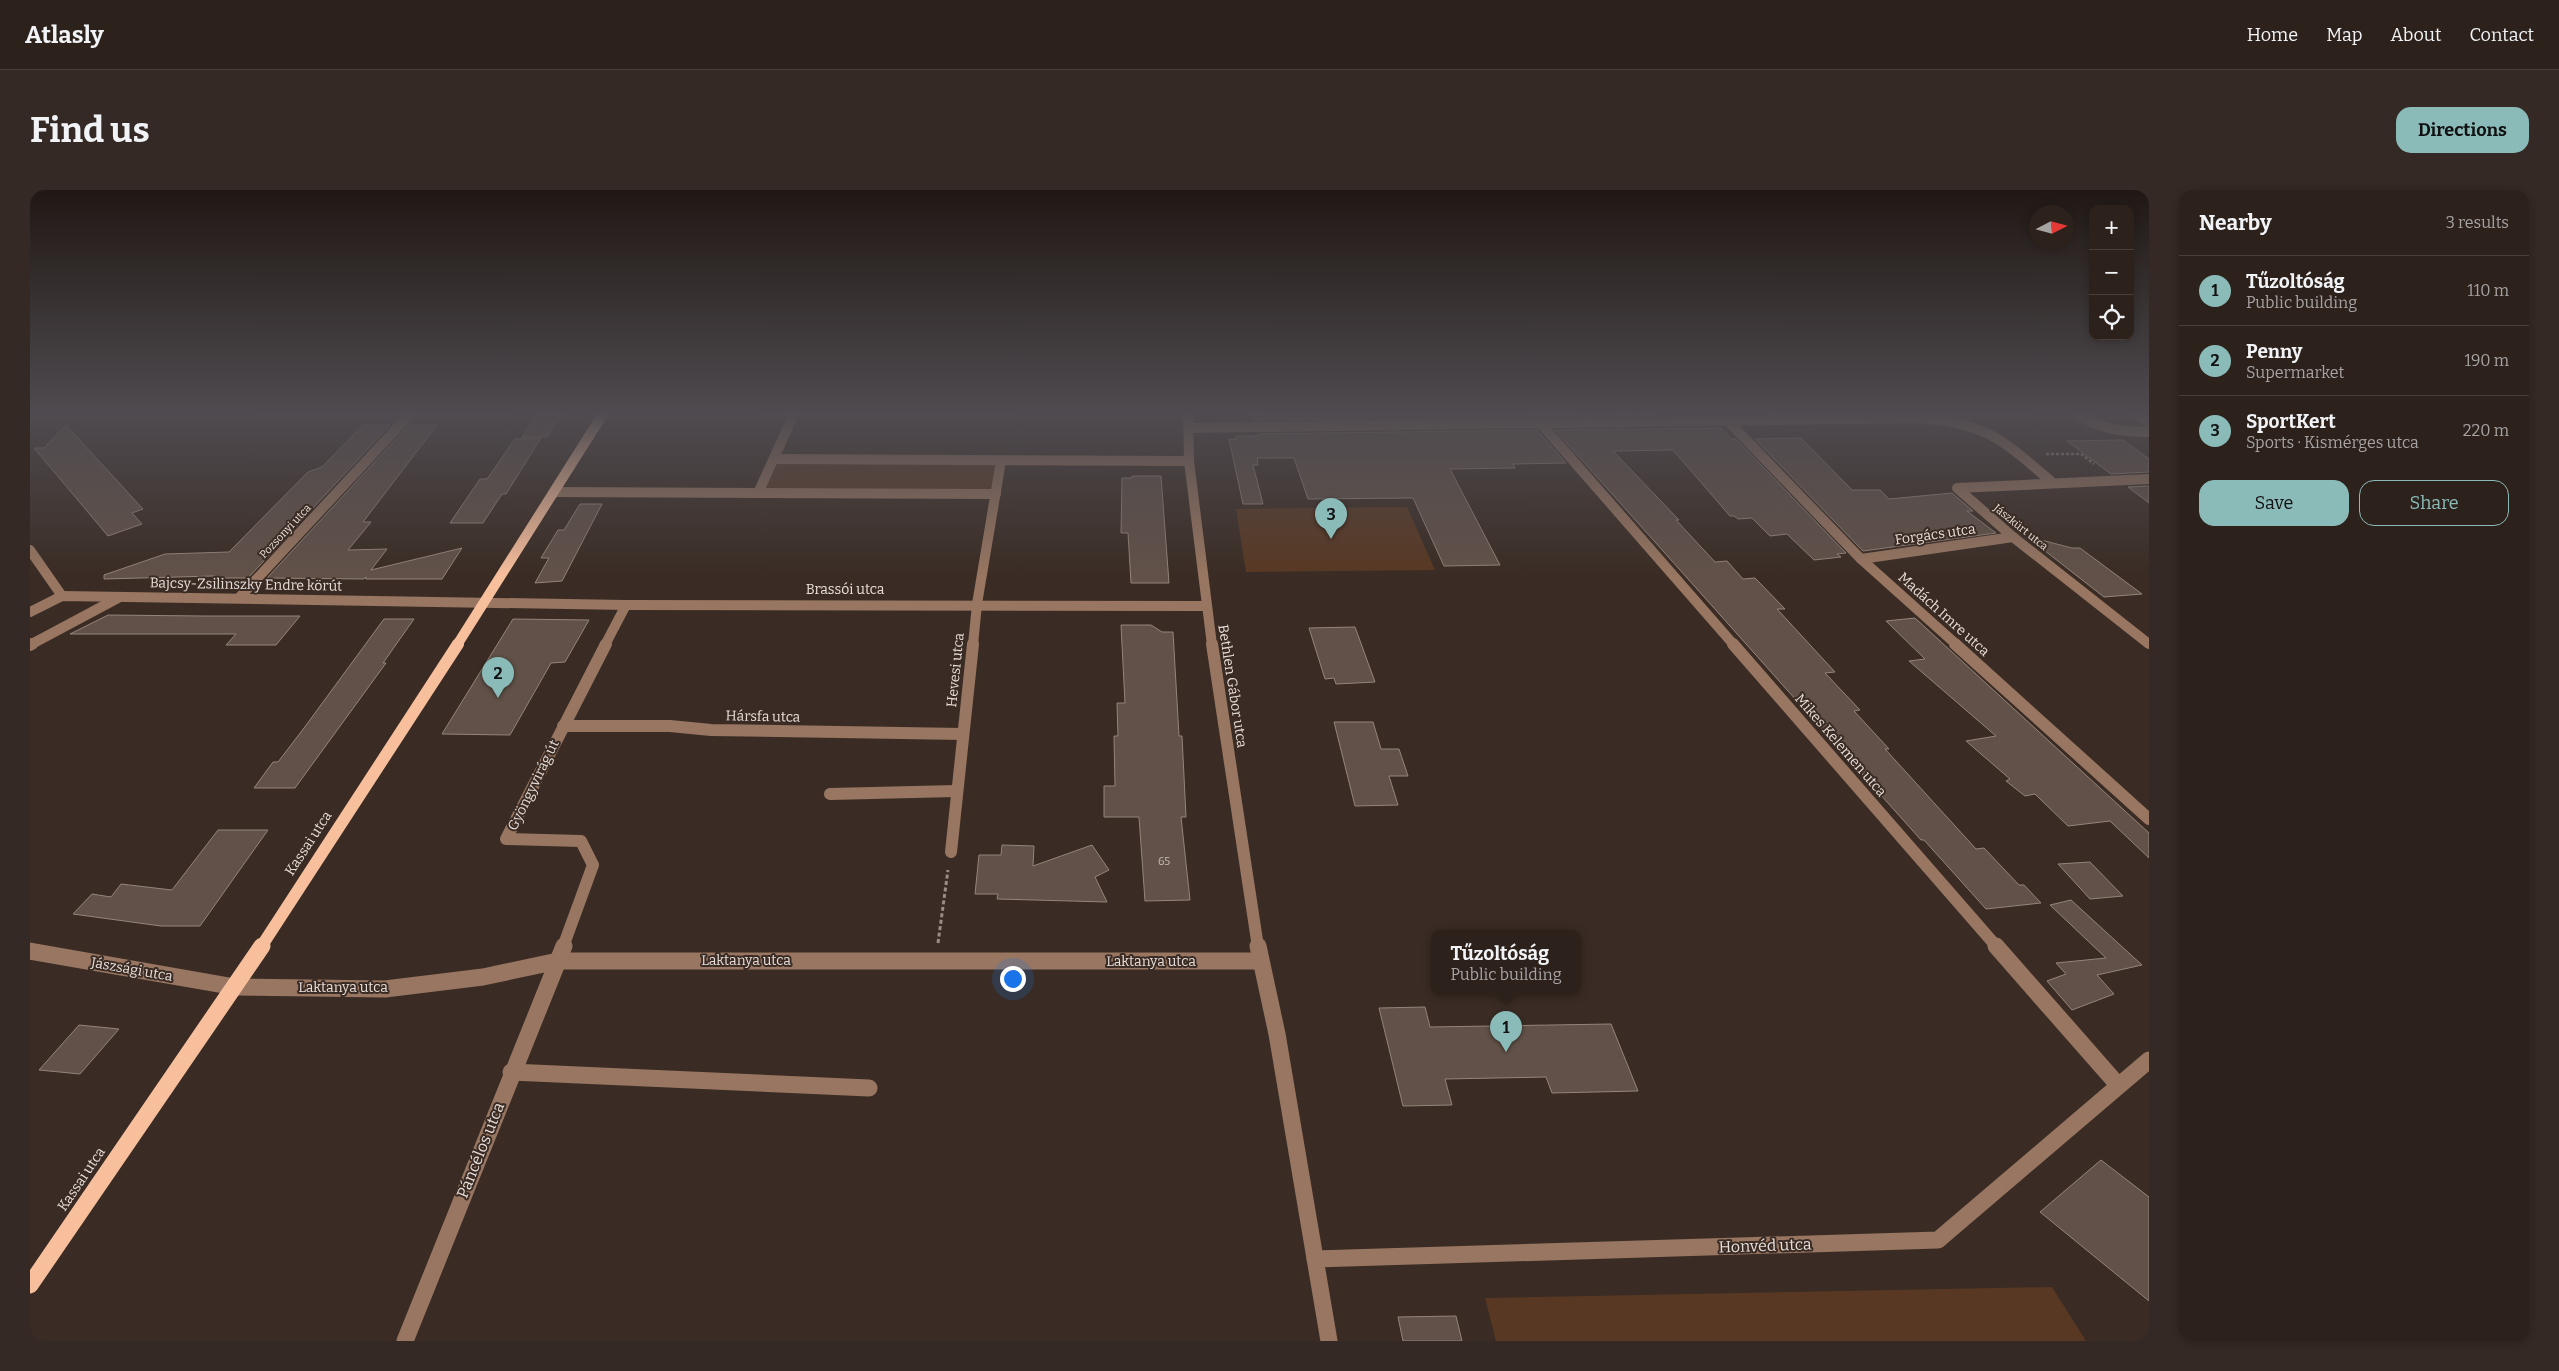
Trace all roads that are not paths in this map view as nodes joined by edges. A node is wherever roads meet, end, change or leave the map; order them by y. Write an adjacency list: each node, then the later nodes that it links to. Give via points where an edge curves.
1 (360, 468): 19 (street, Pozsonyi utca)
2 (570, 468): 11 (main road, Kassai utca)
3 (770, 468): 12 (street)
4 (1000, 468): 13 (street, Hevesi utca)
5 (1190, 468): 23 (street, Bethlen Gábor utca)
6 (1579, 468): 39 (street, Mikes Kelemen utca)
7 (1772, 468): 16 (street, Madách Imre utca)
8 (2034, 468): 10 (street)
9 (2149, 479): 10 (street)
10 (2053, 483): 14 (street, Jászkürt utca, via 1957,488)
11 (555, 492): 12 (street); 20 (main road, Kassai utca)
12 (758, 493): 13 (street)
13 (996, 494): 21 (street, Hevesi utca)
14 (2013, 537): 16 (street, Forgács utca); 25 (street, Jászkürt utca)
15 (30, 550): 17 (street)
16 (1861, 559): 31 (street, Madách Imre utca)
17 (62, 596): 18 (street, Bajcsy-Zsilinszky Endre körút); 24 (street)
18 (118, 598): 19 (street, Bajcsy-Zsilinszky Endre körút); 26 (street)
19 (239, 598): 20 (street, Bajcsy-Zsilinszky Endre körút)
20 (485, 603): 22 (street, Brassói utca); 36 (main road, Kassai utca)
21 (977, 604): 22 (street, Brassói utca); 23 (street, Brassói utca); 28 (street, Hevesi utca)
22 (626, 605): 27 (street, Gyöngyvirág út)
23 (1206, 606): 35 (street, Bethlen Gábor utca)
24 (30, 612)
25 (2149, 644)
26 (30, 645)
27 (562, 726): 28 (street, Hársfa utca); 34 (street, Gyöngyvirág út, via 506,839 581,841 593,865)
28 (963, 734): 29 (street, Hevesi utca)
29 (956, 791): 30 (street); 32 (street, Hevesi utca)
30 (830, 794)
31 (2149, 820)
32 (951, 852)
33 (30, 951): 36 (street, Jászsági utca)
34 (558, 961): 35 (street, Laktanya utca); 36 (street, Laktanya utca, via 483,978 385,988); 38 (street, Páncélos utca)
35 (1260, 962): 41 (street, Bethlen Gábor utca, via 1277,1034)
36 (235, 986): 42 (main road, Kassai utca)
37 (2149, 1060): 39 (street, Honvéd utca)
38 (511, 1072): 40 (street); 43 (street, Páncélos utca)
39 (2118, 1085): 41 (street, Honvéd utca, via 1938,1240)
40 (869, 1088)
41 (1315, 1259): 44 (street, Bethlen Gábor utca)
42 (30, 1284)
43 (405, 1341)
44 (1329, 1341)

